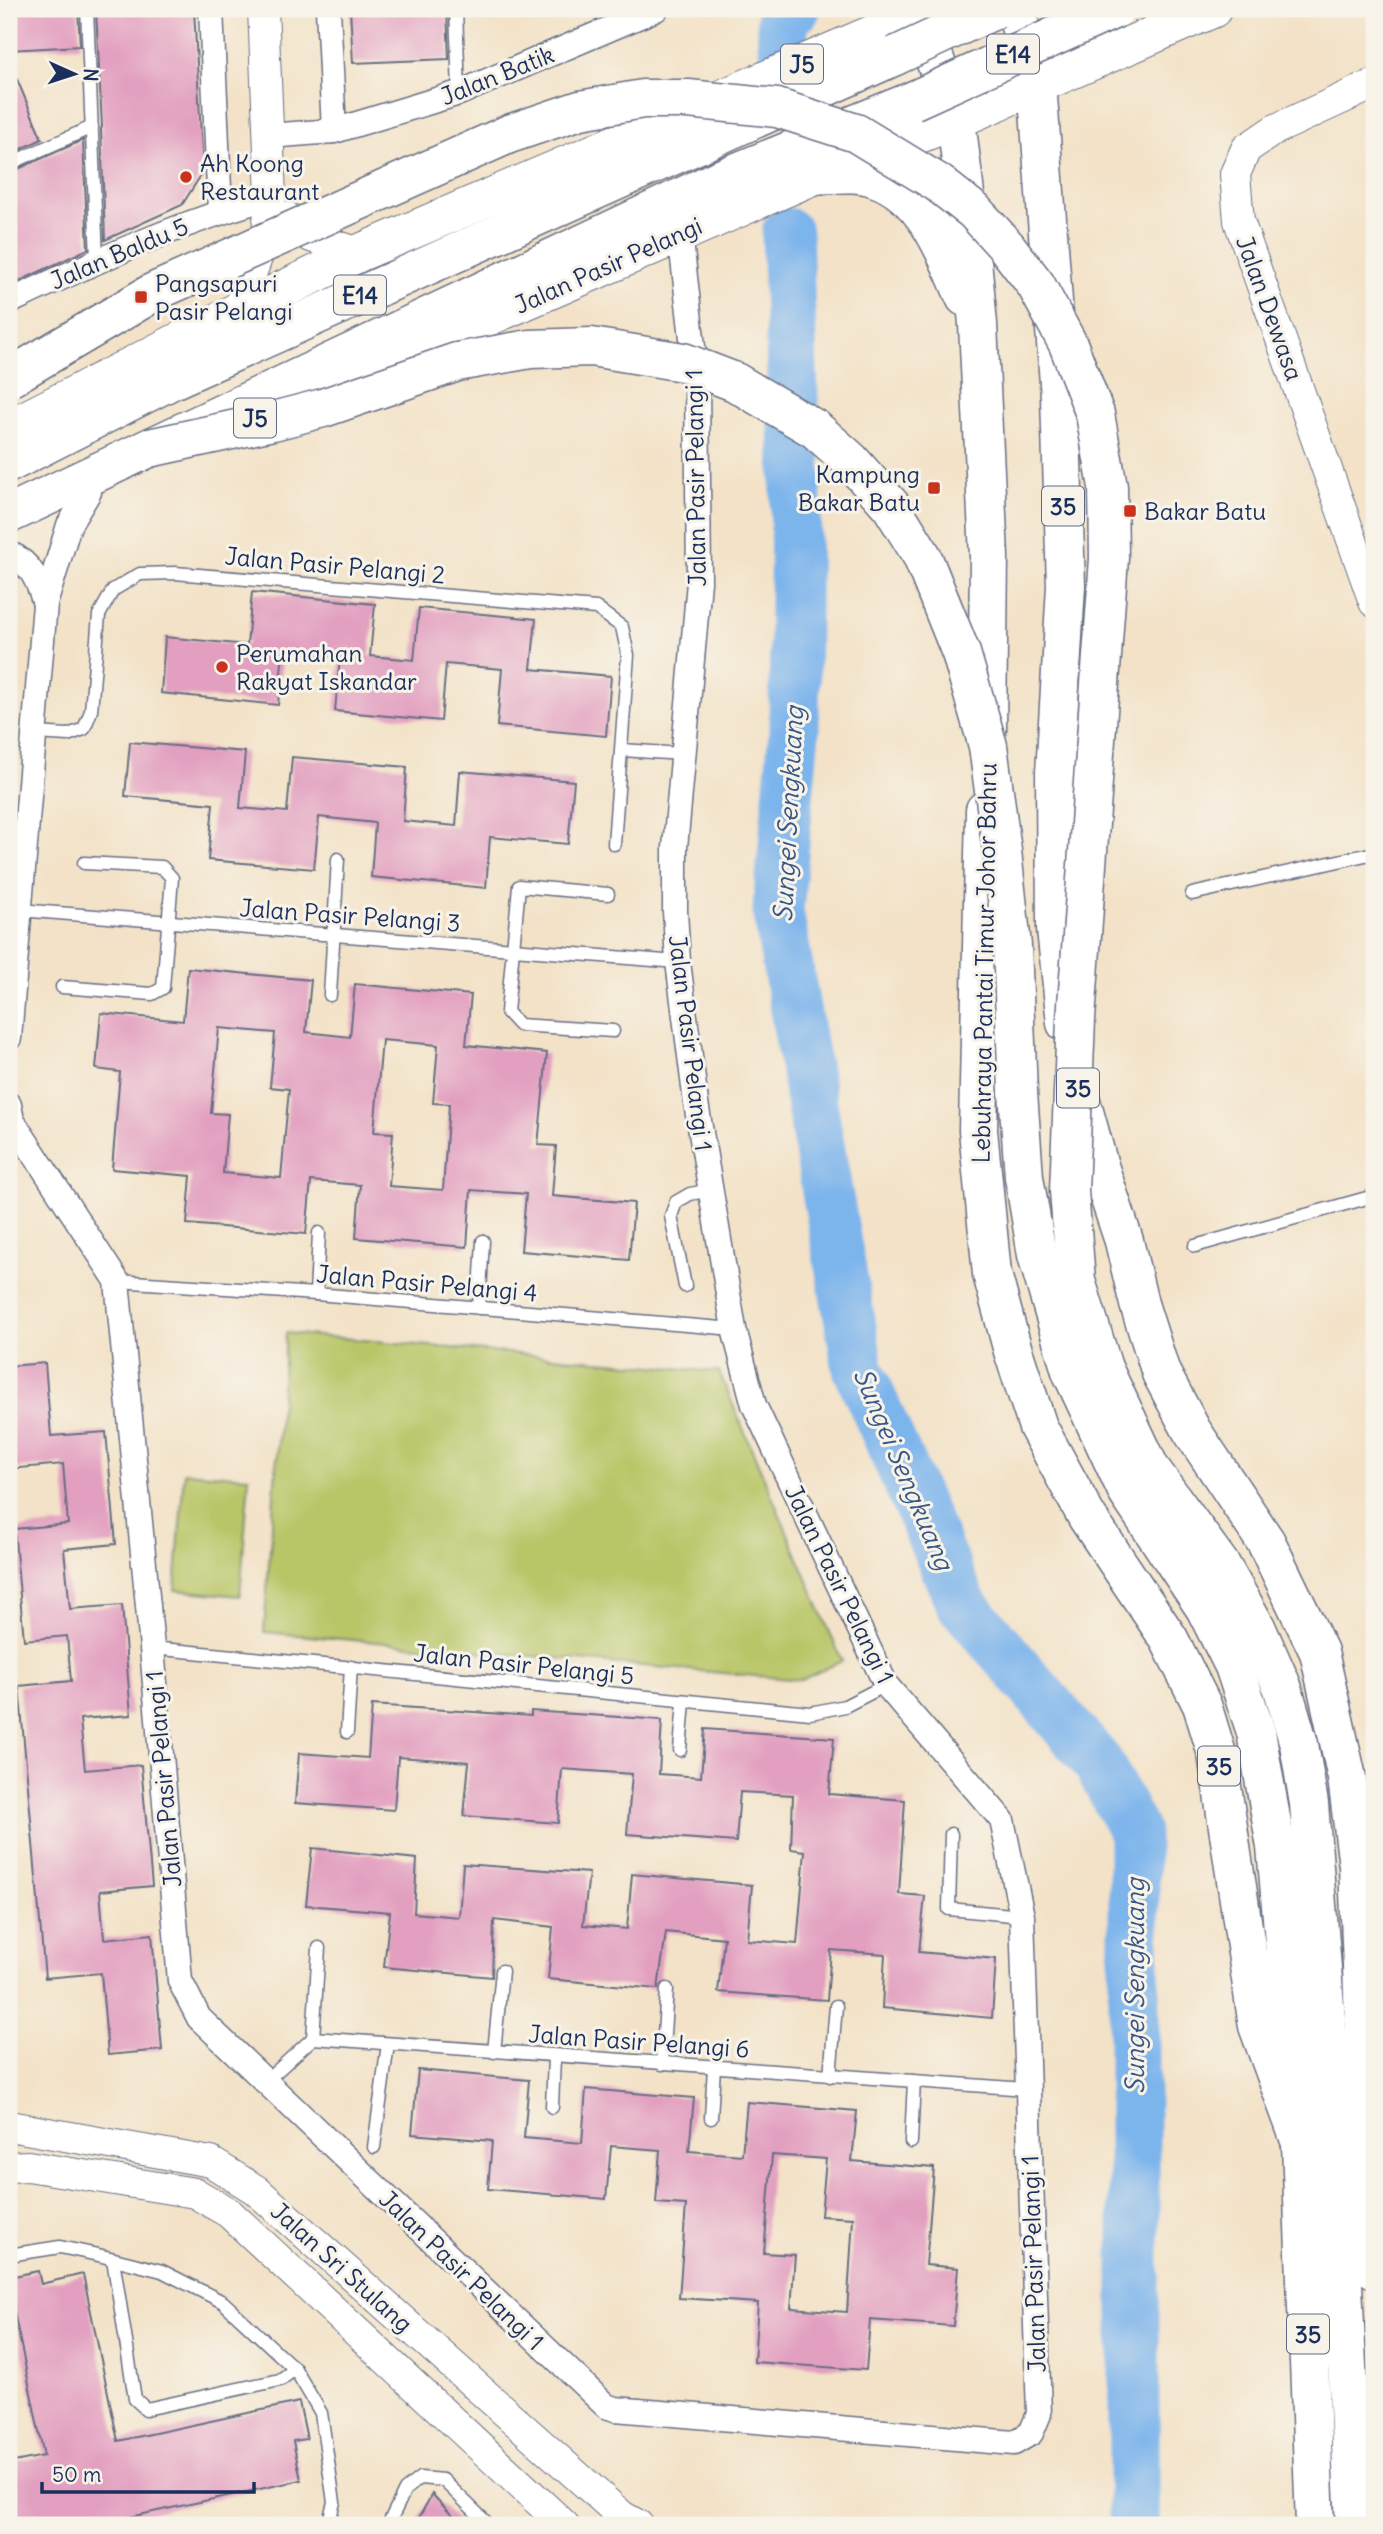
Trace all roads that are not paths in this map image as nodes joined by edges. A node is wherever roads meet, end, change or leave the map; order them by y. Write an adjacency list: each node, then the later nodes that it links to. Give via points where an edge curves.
1 (87, 9): 17 (lane)
2 (211, 9): 23 (street)
3 (263, 9): 19 (street)
4 (328, 9): 18 (street)
5 (456, 9): 15 (lane)
6 (656, 9): 12 (street, Jalan Batik)
7 (996, 9): 33 (highway, E14, bridge, via 172,380)
8 (1015, 9): 13 (highway, 35)
9 (1115, 9): 32 (highway, E14, bridge, via 912,101 720,179)
10 (1213, 9): 13 (main road, Jalan Pasir Pelangi / J5)
11 (925, 11): 16 (highway, Lebuhraya Pantai Timur Johor Bahru / 35); 25 (main road, J5, bridge)
12 (598, 21): 15 (street, Jalan Batik)
13 (1037, 83): 16 (main road, Jalan Pasir Pelangi / J5); 63 (highway, 35, via 1060,397 1066,586 1055,773 1056,929 1078,1093)
14 (1374, 84): 38 (street, Jalan Dewasa, via 1274,130 1246,149 1235,174 1239,221)
15 (459, 93): 18 (street, Jalan Batik)
16 (956, 120): 21 (main road, Jalan Pasir Pelangi / J5); 29 (highway, Lebuhraya Pantai Timur Johor Bahru / 35)
17 (92, 127): 20 (lane); 26 (lane)
18 (334, 131): 19 (street, Jalan Batik)
19 (268, 136): 22 (street)
20 (9, 164)
21 (816, 175): 24 (main road, Jalan Pasir Pelangi / J5); 29 (highway, via 875,177 907,197 944,248)
22 (271, 197): 23 (street, Jalan Baldu 5); 25 (street, via 290,221 311,237); 28 (street, via 267,230)
23 (219, 211): 26 (street, Jalan Baldu 5)
24 (680, 233): 34 (main road, Jalan Pasir Pelangi / J5); 42 (street, Jalan Pasir Pelangi 1, via 696,382 699,582)
25 (359, 253): 28 (main road, J5)
26 (97, 260): 27 (street, Jalan Baldu 5)
27 (9, 302)
28 (238, 311): 31 (main road, J5)
29 (978, 324): 65 (highway, Lebuhraya Pantai Timur Johor Bahru / 35, via 989,606 978,1130)
30 (9, 378): 71 (highway, bridge, via 154,292 509,134 580,110 643,99 777,108 856,133 938,183 974,211 1036,285 1068,344 1095,414 1108,487 1109,558 1076,1019 1069,1191)
31 (9, 428)
32 (149, 448): 35 (highway, E14); 71 (highway, bridge, via 323,408 457,362 530,349 591,347 683,362 735,382 815,429 850,460 891,506 922,556 961,653 988,746 1012,946 1024,1177 1037,1255)
33 (9, 463)
34 (89, 492): 36 (main road, Jalan Pasir Pelangi / J5); 39 (street, via 69,525)
35 (9, 514)
36 (9, 531)
37 (9, 553): 39 (street, via 29,566)
38 (1374, 602)
39 (45, 604): 40 (street)
40 (35, 733): 41 (lane, Jalan Pasir Pelangi 2, via 68,735 83,729 91,711 99,615 113,590 140,574 175,573 596,608 622,627 628,655); 49 (street)
41 (622, 750): 42 (lane); 43 (lane, Jalan Pasir Pelangi 2)
42 (682, 754): 53 (street, Jalan Pasir Pelangi 1, via 675,848)
43 (614, 844)
44 (1374, 853): 48 (lane)
45 (338, 859): 51 (lane)
46 (84, 863): 50 (lane, via 162,867 172,878)
47 (608, 894): 52 (lane, via 519,886)
48 (1192, 894)
49 (19, 910): 50 (lane, Jalan Pasir Pelangi 3); 57 (street)
50 (170, 922): 51 (lane, Jalan Pasir Pelangi 3); 54 (lane, via 163,988 152,994)
51 (334, 936): 52 (lane, Jalan Pasir Pelangi 3); 55 (lane)
52 (514, 948): 53 (lane, Jalan Pasir Pelangi 3); 56 (lane, via 508,1012 519,1025)
53 (678, 962): 59 (street, Jalan Pasir Pelangi 1)
54 (62, 987)
55 (330, 995)
56 (613, 1031)
57 (9, 1038)
58 (9, 1105): 66 (street, Jalan Pasir Pelangi 1, via 12,1121)
59 (711, 1190): 67 (lane, via 676,1202 671,1216); 70 (street, Jalan Pasir Pelangi 1)
60 (1374, 1196): 64 (lane)
61 (319, 1233): 68 (lane)
62 (483, 1241): 69 (lane)
63 (1124, 1241): 65 (highway, via 1093,1212 1071,1206 1048,1207 1026,1216 1009,1232); 79 (highway, 35, via 1161,1373 1192,1431 1266,1542 1319,1652)
64 (1195, 1245)
65 (992, 1274): 99 (highway, Lebuhraya Pantai Timur Johor Bahru / 35, via 1038,1427 1087,1517 1170,1639 1202,1705 1225,1799 1258,2026)
66 (117, 1281): 68 (lane, Jalan Pasir Pelangi 4); 72 (street, Jalan Pasir Pelangi 1)
67 (685, 1286)
68 (316, 1294): 69 (lane, Jalan Pasir Pelangi 4)
69 (479, 1308): 70 (lane, Jalan Pasir Pelangi 4)
70 (734, 1329): 74 (street, Jalan Pasir Pelangi 1, via 754,1405)
71 (1087, 1369): 99 (highway, via 1150,1468 1222,1567 1282,1686 1299,1744 1309,1804)
72 (152, 1648): 73 (lane, Jalan Pasir Pelangi 5); 93 (street, Jalan Pasir Pelangi 1, via 180,1981 199,2018)
73 (351, 1667): 75 (lane, Jalan Pasir Pelangi 5); 76 (lane)
74 (886, 1685): 75 (lane, Jalan Pasir Pelangi 5, via 845,1706 810,1713); 80 (street, Jalan Pasir Pelangi 1, via 1002,1820)
75 (684, 1701): 77 (lane)
76 (347, 1732)
77 (680, 1750)
78 (951, 1834): 80 (lane, via 949,1909)
79 (1366, 1882): 104 (highway, 35)
80 (1022, 1916): 94 (street, Jalan Pasir Pelangi 1)
81 (319, 1948): 85 (lane)
82 (502, 1971): 87 (lane)
83 (667, 1989): 89 (lane)
84 (836, 2006): 91 (lane)
85 (313, 2038): 86 (lane, Jalan Pasir Pelangi 6); 93 (lane)
86 (388, 2044): 87 (lane, Jalan Pasir Pelangi 6); 100 (lane)
87 (494, 2052): 88 (lane, Jalan Pasir Pelangi 6)
88 (554, 2057): 89 (lane, Jalan Pasir Pelangi 6); 95 (lane)
89 (662, 2064): 90 (lane, Jalan Pasir Pelangi 6)
90 (714, 2067): 91 (lane, Jalan Pasir Pelangi 6); 96 (lane)
91 (830, 2076): 92 (lane, Jalan Pasir Pelangi 6)
92 (914, 2081): 94 (lane, Jalan Pasir Pelangi 6); 98 (lane)
93 (265, 2082): 94 (street, Jalan Pasir Pelangi 1, via 606,2406 1014,2443 1031,2433 1039,2414)
94 (1027, 2089)
95 (552, 2107)
96 (711, 2118)
97 (9, 2126): 106 (street, Jalan Sri Stulang, via 211,2162 256,2190)
98 (911, 2143)
99 (1319, 2144): 111 (highway, Lebuhraya Pantai Timur Johor Bahru / 35); 112 (highway, Lebuhraya Pantai Timur Johor Bahru / 35)
100 (374, 2147)
101 (9, 2167): 110 (street, Jalan Sri Stulang, via 28,2166 195,2193 229,2213)
102 (9, 2255): 103 (lane, via 60,2247)
103 (113, 2259): 105 (lane, via 162,2271 223,2302); 105 (lane, via 135,2399 146,2409 280,2380)
104 (1374, 2269)
105 (295, 2369): 107 (lane, via 321,2413 334,2502)
106 (626, 2522)
107 (328, 2525)
108 (388, 2525): 109 (lane, via 405,2490 420,2478 443,2480)
109 (489, 2525)
110 (564, 2525)
111 (1315, 2525)
112 (1355, 2525)

